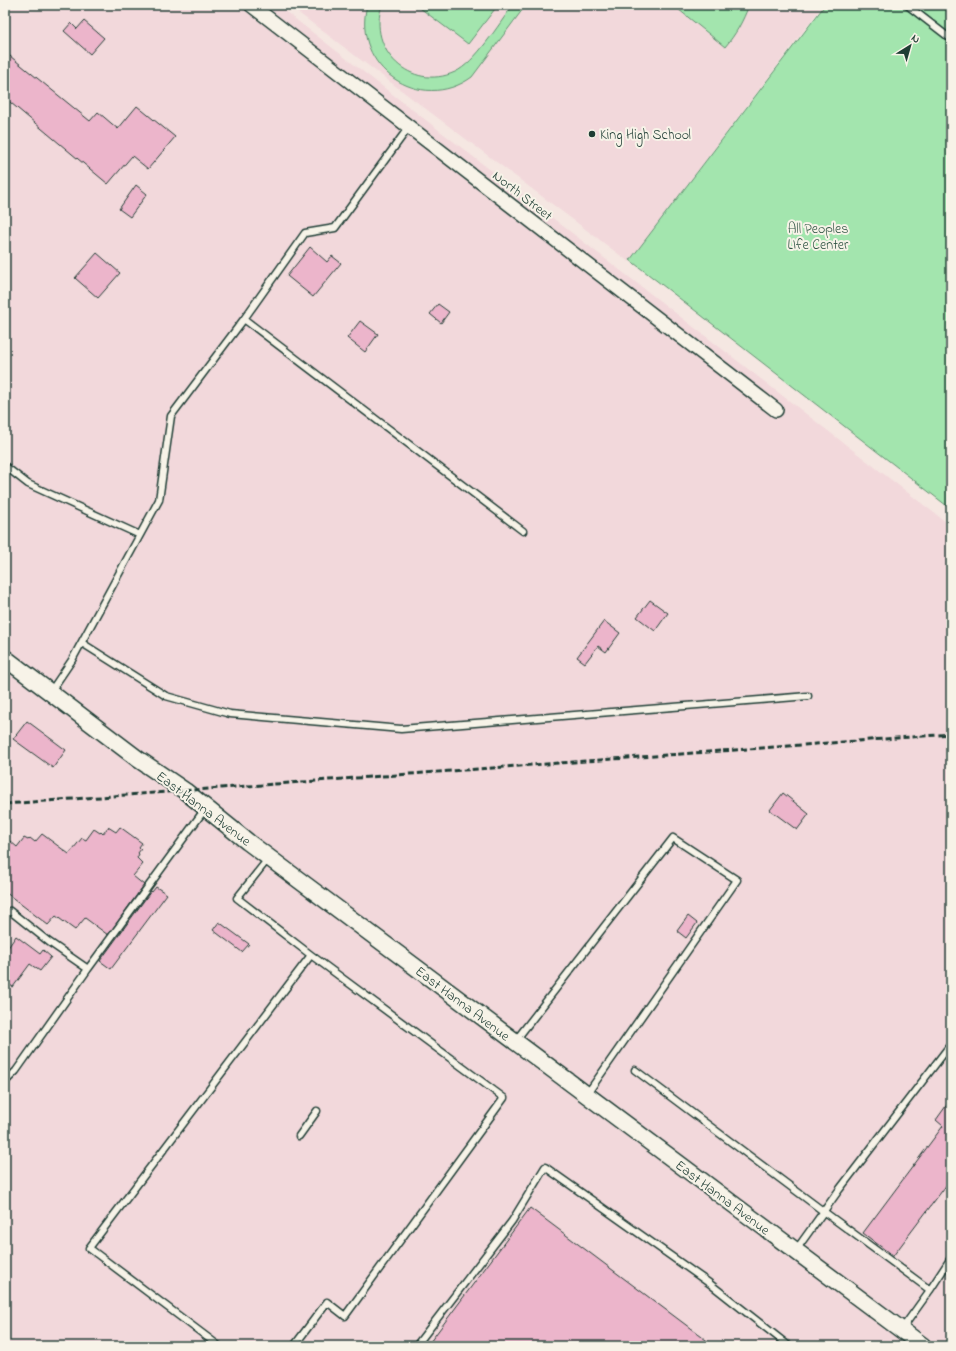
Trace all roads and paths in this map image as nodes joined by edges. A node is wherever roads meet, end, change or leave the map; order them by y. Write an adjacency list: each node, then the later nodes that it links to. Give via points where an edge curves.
1 (251, 5): 4 (street, North Street)
2 (907, 5): 3 (lane)
3 (951, 39)
4 (409, 127): 5 (lane, via 335,228 305,233); 6 (street, North Street)
5 (244, 319): 8 (lane); 9 (lane, via 171,416 160,500)
6 (776, 410)
7 (5, 466): 9 (lane, via 28,484)
8 (523, 531)
9 (140, 535): 10 (lane)
10 (82, 643): 12 (lane); 13 (lane, via 166,696 230,714 401,728)
11 (5, 658): 12 (street, East Hanna Avenue)
12 (50, 692): 14 (street, East Hanna Avenue)
13 (808, 696)
14 (206, 807): 15 (street, East Hanna Avenue); 18 (lane)
15 (269, 857): 17 (lane, via 237,898); 19 (street, East Hanna Avenue)
16 (5, 916): 18 (lane, via 10,911)
17 (311, 955): 31 (lane, via 89,1248); 32 (lane, via 504,1098 345,1316 327,1302)
18 (88, 969): 22 (lane, via 16,1071)
19 (515, 1042): 23 (street, East Hanna Avenue); 23 (lane, via 673,838 737,880)
20 (951, 1044): 26 (lane)
21 (635, 1070): 26 (lane)
22 (5, 1082)
23 (586, 1095): 27 (street, East Hanna Avenue)
24 (316, 1111): 25 (lane)
25 (299, 1136)
26 (823, 1211): 27 (lane); 29 (lane)
27 (795, 1251): 30 (street, East Hanna Avenue)
28 (951, 1258): 29 (lane)
29 (930, 1290): 30 (lane)
30 (901, 1330): 35 (street, East Hanna Avenue)
31 (219, 1346)
32 (294, 1346)
33 (416, 1346): 34 (lane, via 512,1221 545,1167 709,1283)
34 (789, 1346)
35 (923, 1346)

